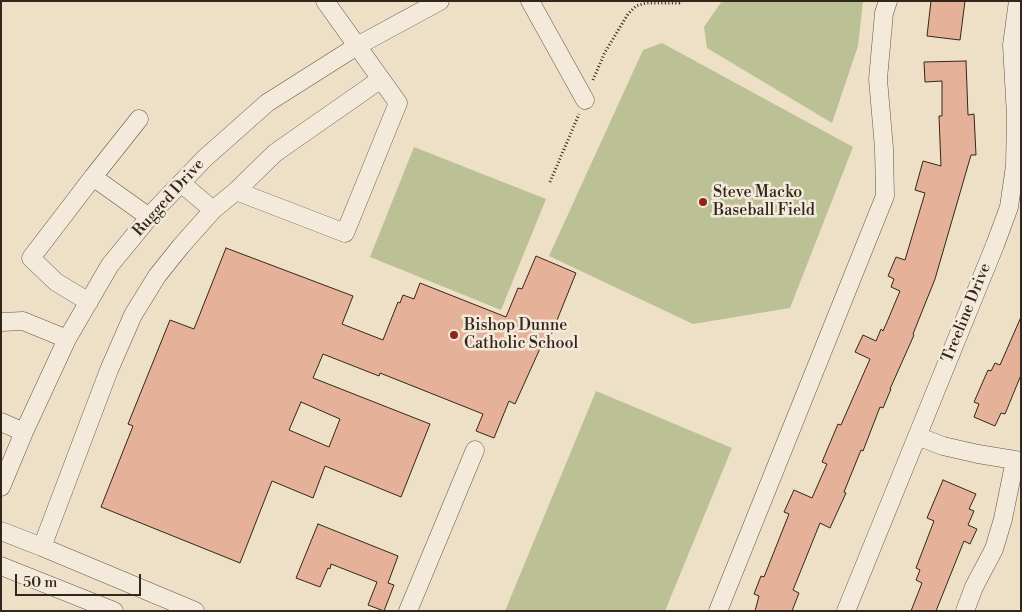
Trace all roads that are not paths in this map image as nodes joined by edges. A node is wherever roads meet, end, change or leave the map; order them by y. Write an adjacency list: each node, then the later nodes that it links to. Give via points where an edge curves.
1 (326, 1): 6 (street)
2 (440, 1): 6 (street, Rugged Drive)
3 (530, 1): 8 (street)
4 (888, 1): 31 (street, via 878,79 885,196)
5 (1018, 1): 13 (street, Treeline Drive, via 1012,46 1016,116)
6 (357, 46): 7 (street); 11 (street, Rugged Drive, via 267,103)
7 (381, 79): 12 (street, via 275,153); 12 (street, via 398,103 345,233)
8 (585, 100)
9 (138, 119): 10 (street)
10 (94, 177): 15 (street); 16 (street, via 31,258 56,282)
11 (181, 182): 14 (street); 15 (street, Rugged Drive)
12 (236, 191): 14 (street)
13 (1015, 208): 21 (street, Treeline Drive, via 995,245)
14 (213, 210): 26 (street, via 157,276 133,315)
15 (149, 217): 16 (street, Rugged Drive, via 110,265)
16 (89, 302): 18 (street, Rugged Drive)
17 (1, 322): 18 (street, via 23,321)
18 (67, 339): 20 (street, Rugged Drive)
19 (1, 422): 20 (street)
20 (24, 432): 24 (street, Rugged Drive)
21 (917, 436): 23 (street, via 943,446); 32 (street, Treeline Drive)
22 (475, 450): 30 (street)
23 (1019, 460): 33 (street, via 994,549 974,587)
24 (1, 487)
25 (1, 531): 26 (street)
26 (42, 548): 29 (street)
27 (1, 566): 28 (street)
28 (114, 611)
29 (195, 611)
30 (408, 611)
31 (718, 611)
32 (846, 611)
33 (966, 611)

